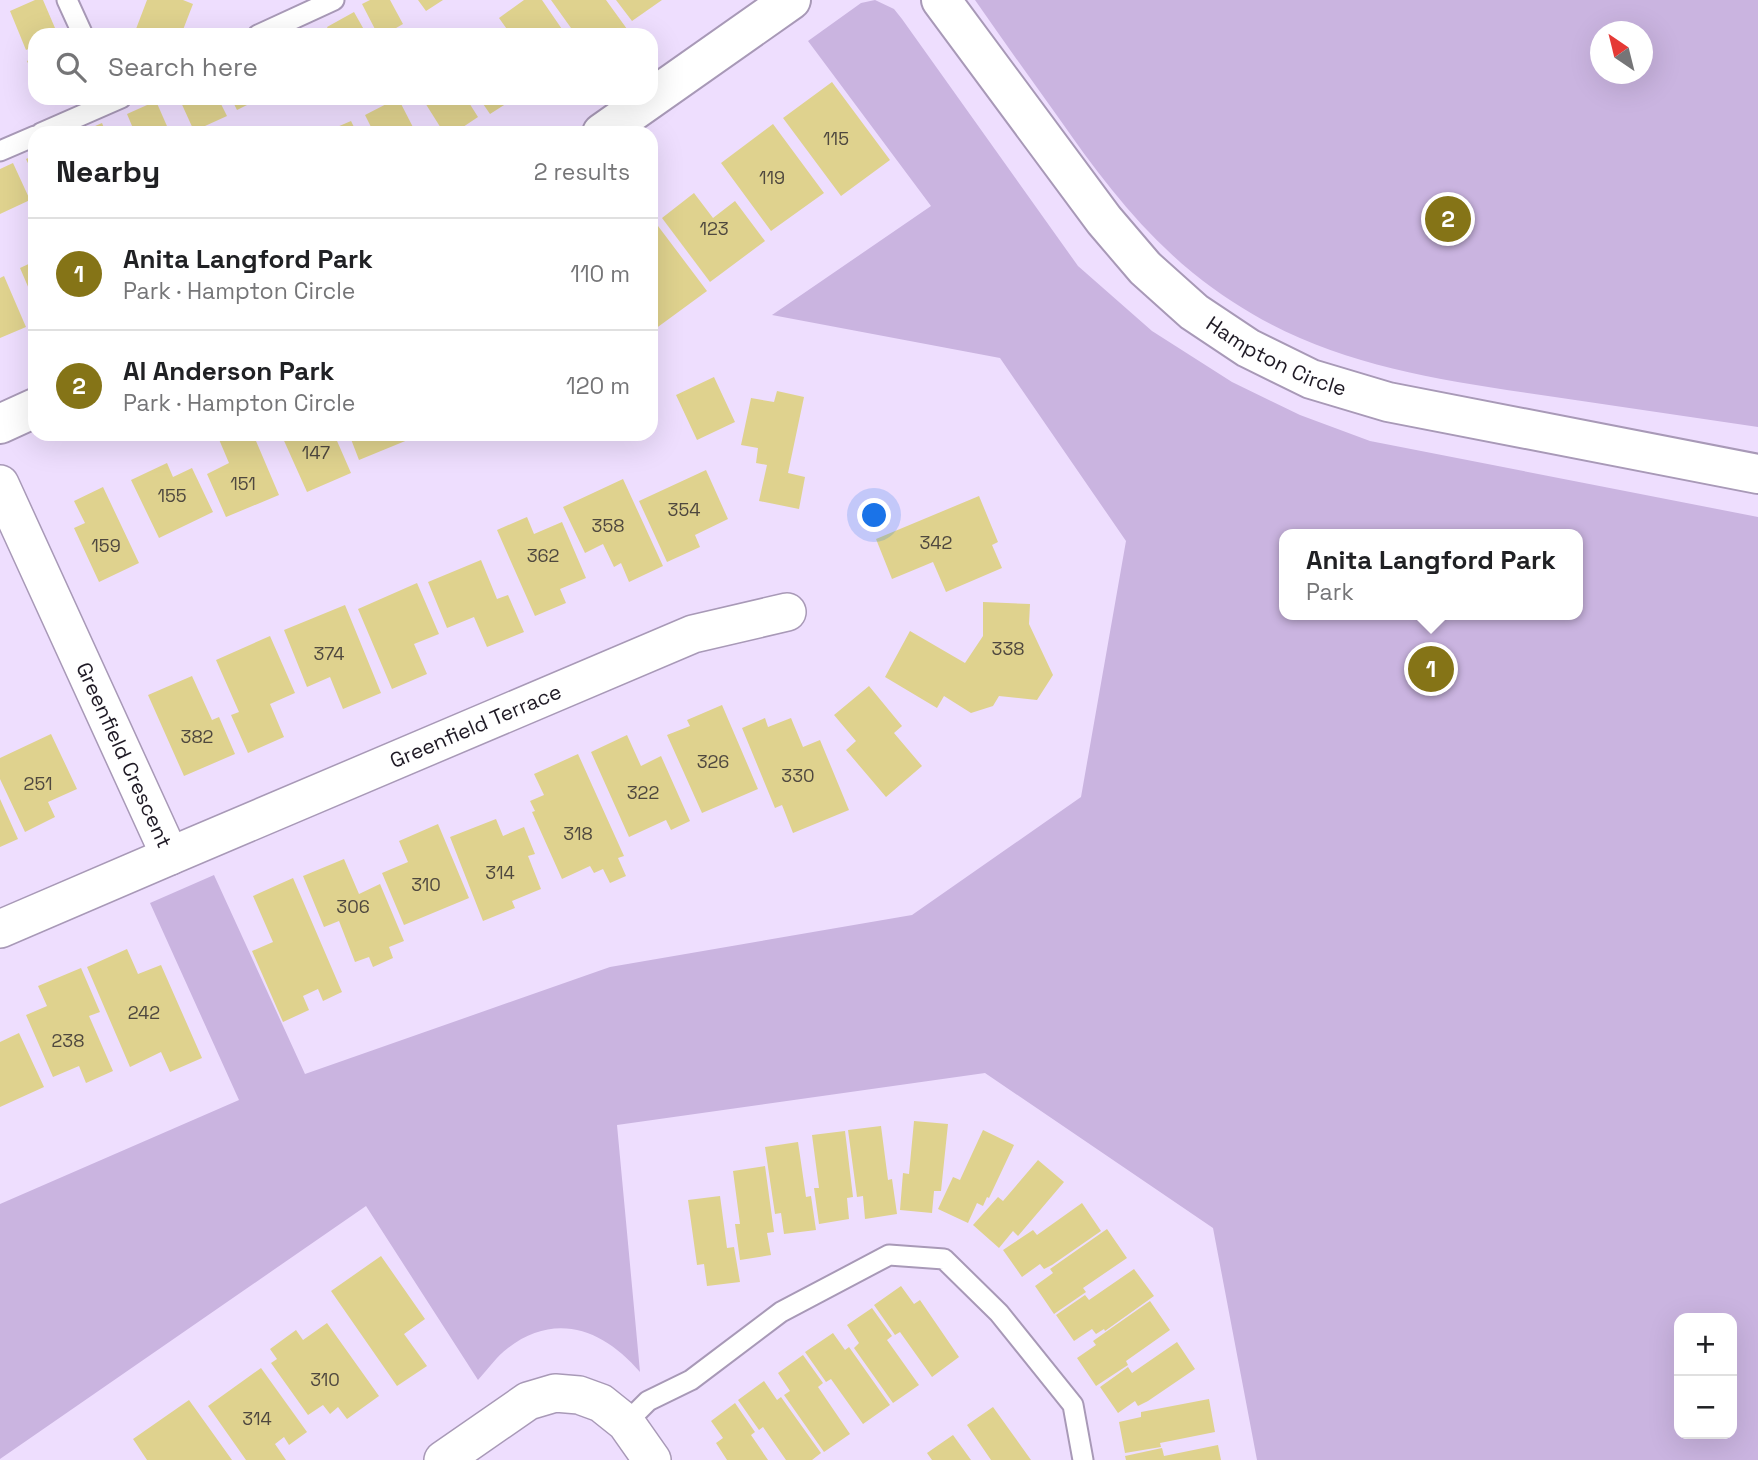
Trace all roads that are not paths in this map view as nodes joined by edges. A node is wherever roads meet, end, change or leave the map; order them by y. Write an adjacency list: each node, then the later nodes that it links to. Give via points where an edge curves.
1 (67, 0): 5 (lane)
2 (334, 0): 6 (lane)
3 (791, 0): 7 (street)
4 (941, 0): 16 (street, Hampton Circle, via 1104,220 1145,268 1194,312 1248,348 1311,379 1388,402)
5 (80, 28)
6 (273, 28)
7 (658, 94)
8 (101, 105): 10 (lane)
9 (643, 105): 11 (street)
10 (56, 126)
11 (613, 126)
12 (28, 139): 13 (lane)
13 (0, 151)
14 (28, 411): 15 (street)
15 (0, 424)
16 (1758, 474)
17 (0, 484): 19 (street, Greenfield Crescent)
18 (787, 612): 19 (street, Greenfield Terrace, via 693,634)
19 (170, 856): 20 (street, Greenfield Crescent)
20 (0, 929)
21 (626, 1423): 22 (street, via 601,1403 555,1393 528,1401); 23 (street); 24 (lane, via 648,1401 691,1380 781,1312 889,1255 944,1259 999,1313 1073,1405)
22 (443, 1460)
23 (652, 1460)
24 (1083, 1460)

